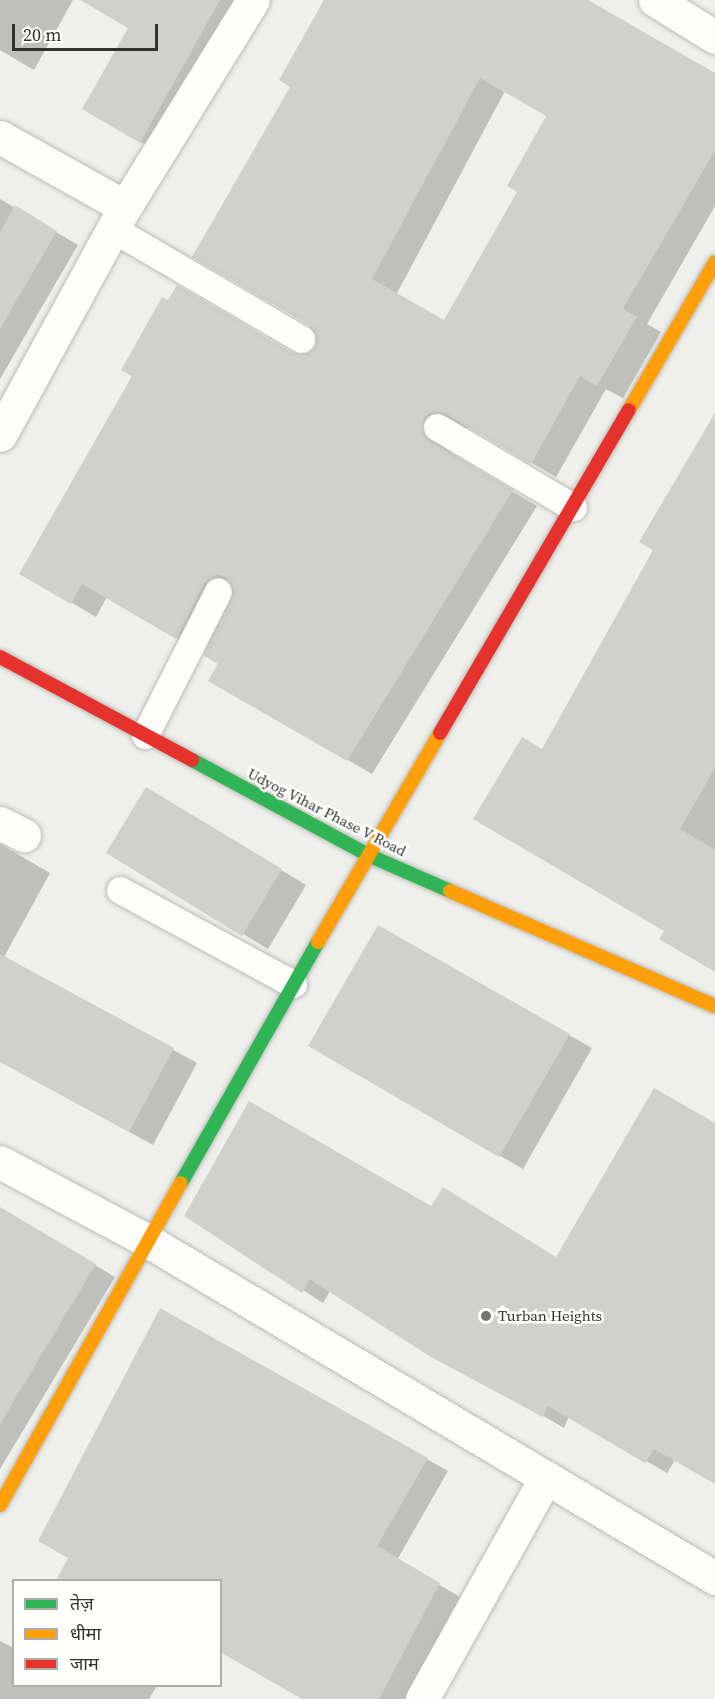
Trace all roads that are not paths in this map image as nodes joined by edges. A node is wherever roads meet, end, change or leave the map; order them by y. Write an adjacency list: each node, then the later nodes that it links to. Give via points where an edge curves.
1 (253, 0): 5 (street)
2 (655, 0): 3 (street)
3 (715, 37)
4 (0, 137): 5 (street)
5 (119, 218): 7 (lane); 8 (street)
6 (715, 262): 11 (street)
7 (301, 339)
8 (10, 392): 10 (street)
9 (437, 427): 11 (lane)
10 (0, 435)
11 (573, 507): 15 (street)
12 (218, 591): 14 (lane)
13 (0, 657): 14 (street, Udyog Vihar Phase V Road)
14 (146, 735): 15 (street, Udyog Vihar Phase V Road)
15 (370, 856): 17 (street); 18 (street, Udyog Vihar Phase V Road)
16 (120, 890): 17 (lane)
17 (293, 984): 20 (street)
18 (715, 1006)
19 (0, 1162): 20 (street)
20 (148, 1241): 21 (street); 22 (street)
21 (546, 1477): 23 (street); 24 (street)
22 (0, 1505)
23 (715, 1578)
24 (422, 1699)

